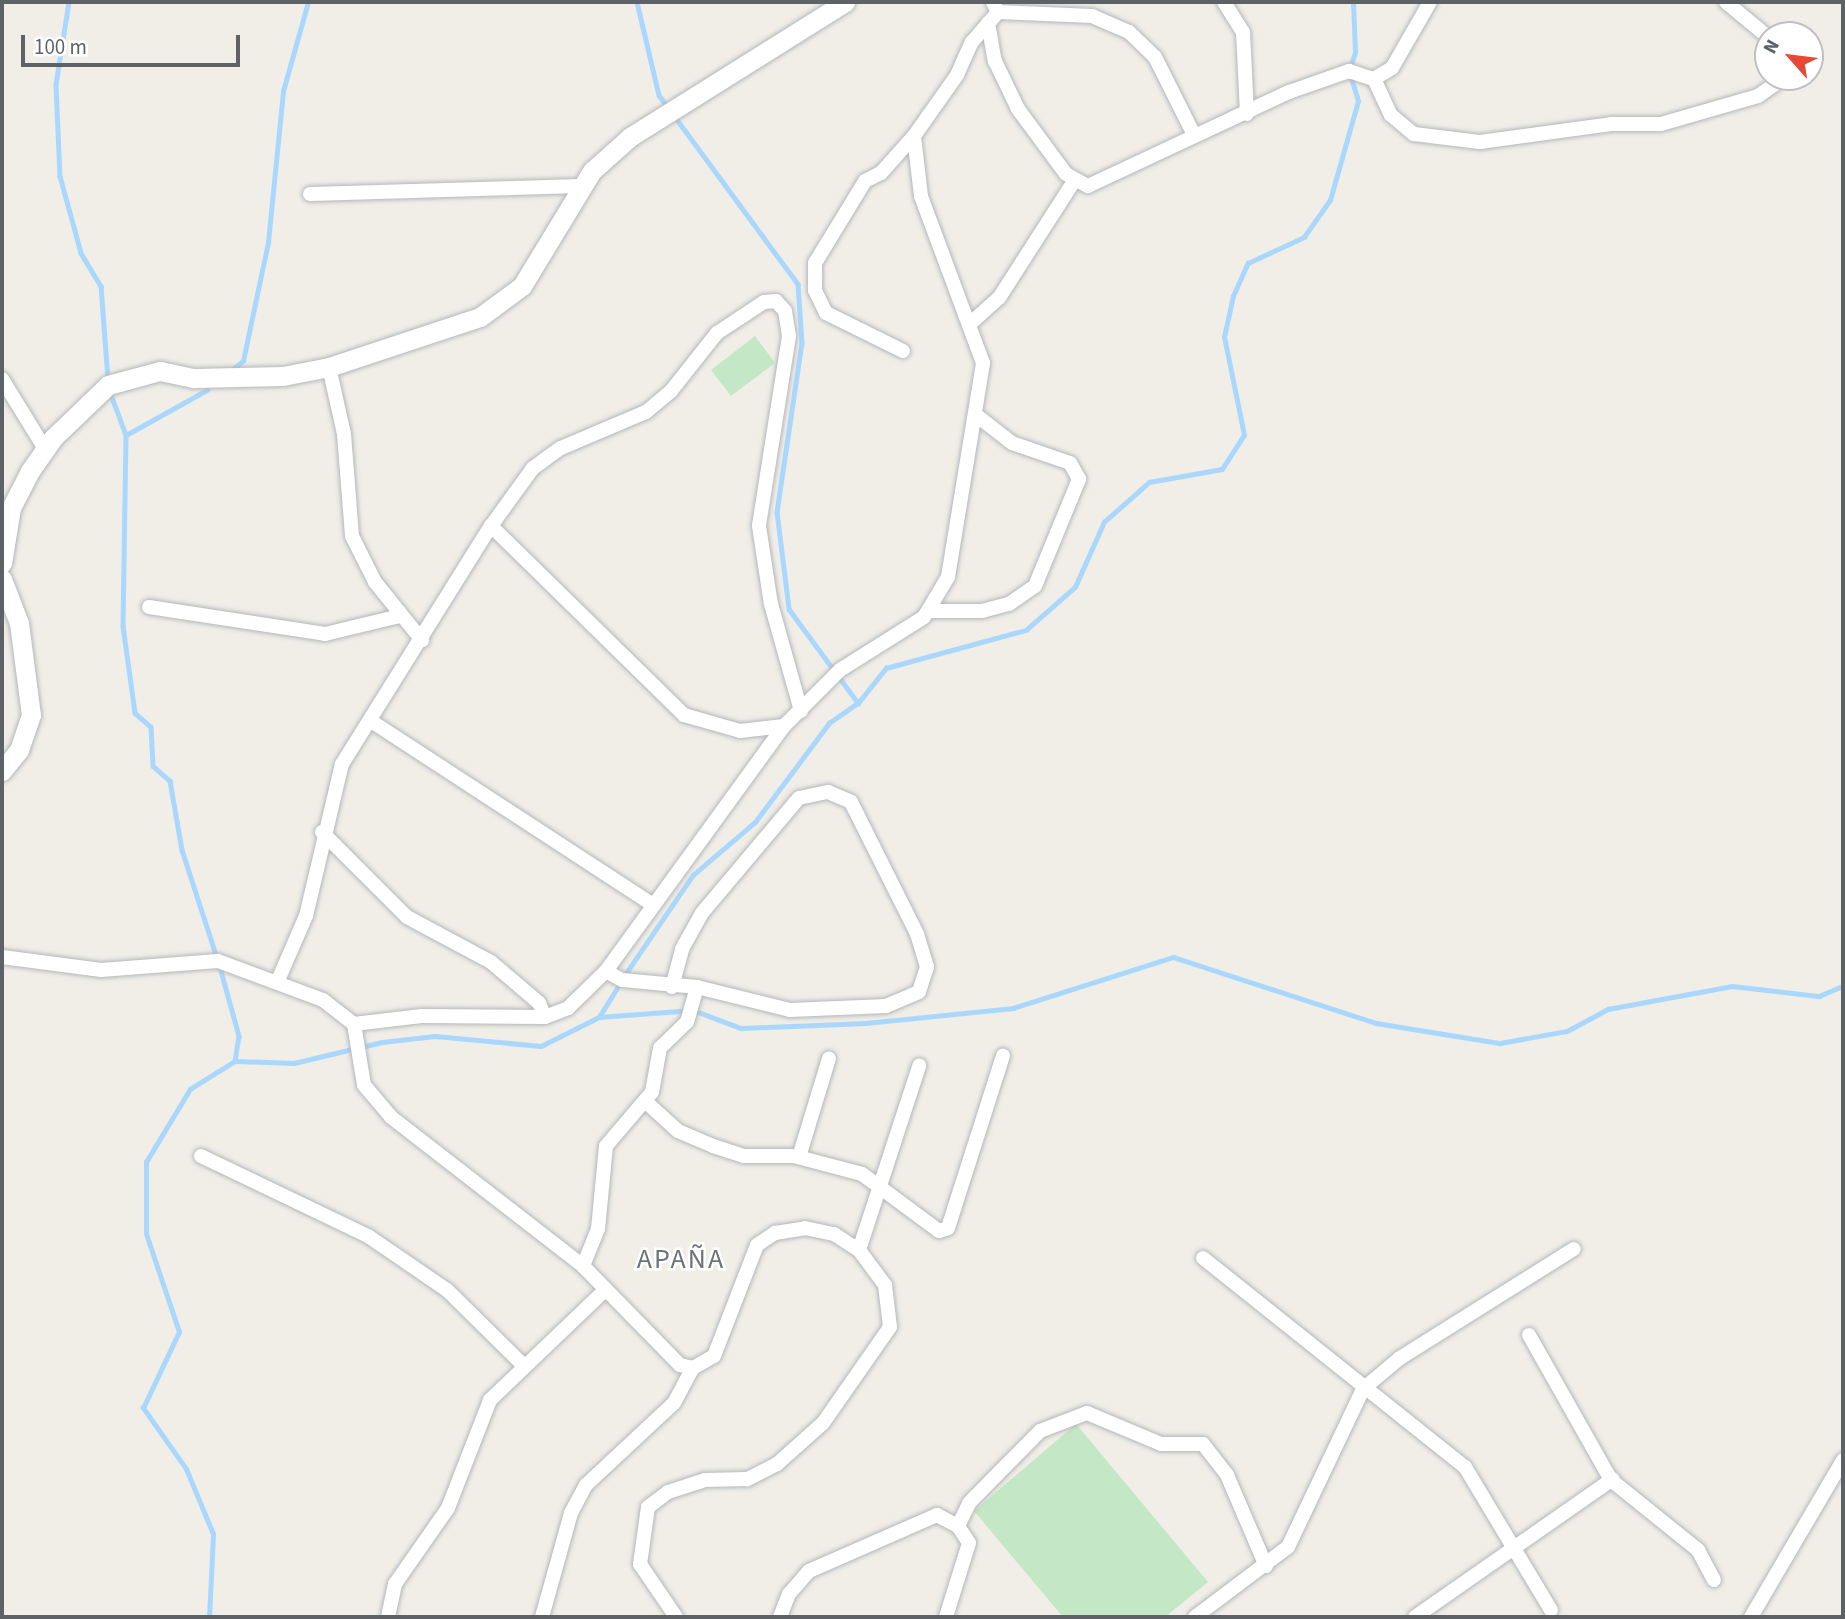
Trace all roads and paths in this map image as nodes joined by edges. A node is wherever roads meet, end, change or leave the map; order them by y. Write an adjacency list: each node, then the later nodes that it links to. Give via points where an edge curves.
1 (845, 2): 13 (main road, via 695,98 673,106)
2 (1224, 2): 9 (street, via 1243,32)
3 (1430, 2): 7 (street, via 1392,68)
4 (1726, 2): 6 (street)
5 (993, 12): 10 (street, via 1083,15 1129,32 1155,57); 11 (street); 12 (street, via 1003,84)
6 (1754, 25)
7 (1374, 79): 8 (street, via 1405,129 1480,142 1611,124 1661,124); 9 (street, via 1349,71)
8 (1765, 91)
9 (1247, 114): 10 (street)
10 (1194, 135): 12 (street, via 1088,187)
11 (914, 136): 15 (street, via 921,196); 16 (street, via 881,173 864,181 815,263 816,290 826,313)
12 (1074, 181): 15 (street, via 999,298)
13 (582, 186): 14 (street); 17 (main road, via 541,259 500,306)
14 (310, 194)
15 (972, 322): 19 (street, via 983,363)
16 (903, 351)
17 (329, 367): 20 (main road, via 250,380 160,371 134,375 83,404); 27 (street, via 341,415 352,536)
18 (2, 379): 20 (street)
19 (976, 415): 26 (street, via 948,577); 26 (street, via 1012,443 1070,463 1079,479 1035,586 1009,604 982,611)
20 (45, 449): 21 (main road)
21 (6, 505): 23 (main road)
22 (491, 526): 28 (street); 29 (street, via 533,468 561,448 646,412 728,324 776,301 785,311 789,336 759,526 771,604); 31 (street, via 684,715 740,731)
23 (2, 563)
24 (2, 579): 32 (main road, via 21,634 31,715 19,750)
25 (149, 607): 27 (street, via 325,634)
26 (928, 611): 29 (street, via 913,629 840,670)
27 (400, 616): 28 (street)
28 (422, 640): 30 (street)
29 (801, 711): 31 (street)
30 (371, 721): 33 (street, via 342,764); 34 (street)
31 (784, 726): 34 (street)
32 (2, 771)
33 (322, 832): 37 (street, via 306,916); 40 (street, via 407,917 491,962 539,1003)
34 (650, 903): 36 (street)
35 (2, 957): 37 (street, via 101,971 218,961)
36 (606, 971): 38 (street, via 622,980); 40 (street, via 568,1008)
37 (279, 978): 41 (street)
38 (672, 987): 39 (street); 39 (street, via 681,949 702,913 799,798 828,792 850,802 917,934 927,967 919,992 886,1006 790,1010)
39 (696, 992): 45 (street, via 687,1022 660,1048)
40 (545, 1017): 41 (street, via 422,1016)
41 (354, 1024): 52 (street, via 364,1085 391,1117)
42 (1003, 1056): 48 (street, via 948,1228 939,1231)
43 (829, 1058): 47 (street)
44 (919, 1066): 48 (street)
45 (645, 1101): 47 (street, via 678,1131 713,1146 743,1156); 52 (street, via 606,1146 598,1229)
46 (201, 1156): 55 (street, via 368,1236 447,1290)
47 (799, 1157): 48 (street)
48 (880, 1185): 50 (street)
49 (1574, 1249): 57 (street, via 1400,1358)
50 (859, 1251): 56 (street, via 834,1234 805,1228 775,1233 757,1245 714,1356); 67 (street, via 885,1285 890,1327 823,1423 777,1464 747,1479 705,1480 668,1492 648,1507 640,1564)
51 (1203, 1258): 57 (street)
52 (583, 1266): 53 (street)
53 (604, 1291): 55 (street); 56 (street, via 659,1350)
54 (1529, 1335): 59 (street, via 1582,1436)
55 (524, 1366): 65 (street, via 479,1420 473,1454 453,1497 396,1584)
56 (694, 1368): 66 (street, via 674,1403 586,1485 571,1513)
57 (1363, 1389): 61 (street, via 1465,1467); 62 (street, via 1306,1521)
58 (1843, 1460): 72 (street)
59 (1614, 1479): 61 (street, via 1552,1528); 63 (street, via 1632,1503 1698,1550)
60 (958, 1526): 62 (street, via 969,1503 1040,1431 1087,1413 1161,1444 1203,1444 1227,1475); 68 (street, via 937,1515 859,1544 809,1571 789,1594); 69 (street, via 969,1543)
61 (1511, 1547): 64 (street); 71 (street)
62 (1266, 1566): 70 (street)
63 (1714, 1580)
64 (1551, 1610)
65 (388, 1617)
66 (542, 1617)
67 (676, 1617)
68 (780, 1617)
69 (946, 1617)
70 (1195, 1617)
71 (1415, 1617)
72 (1751, 1617)

